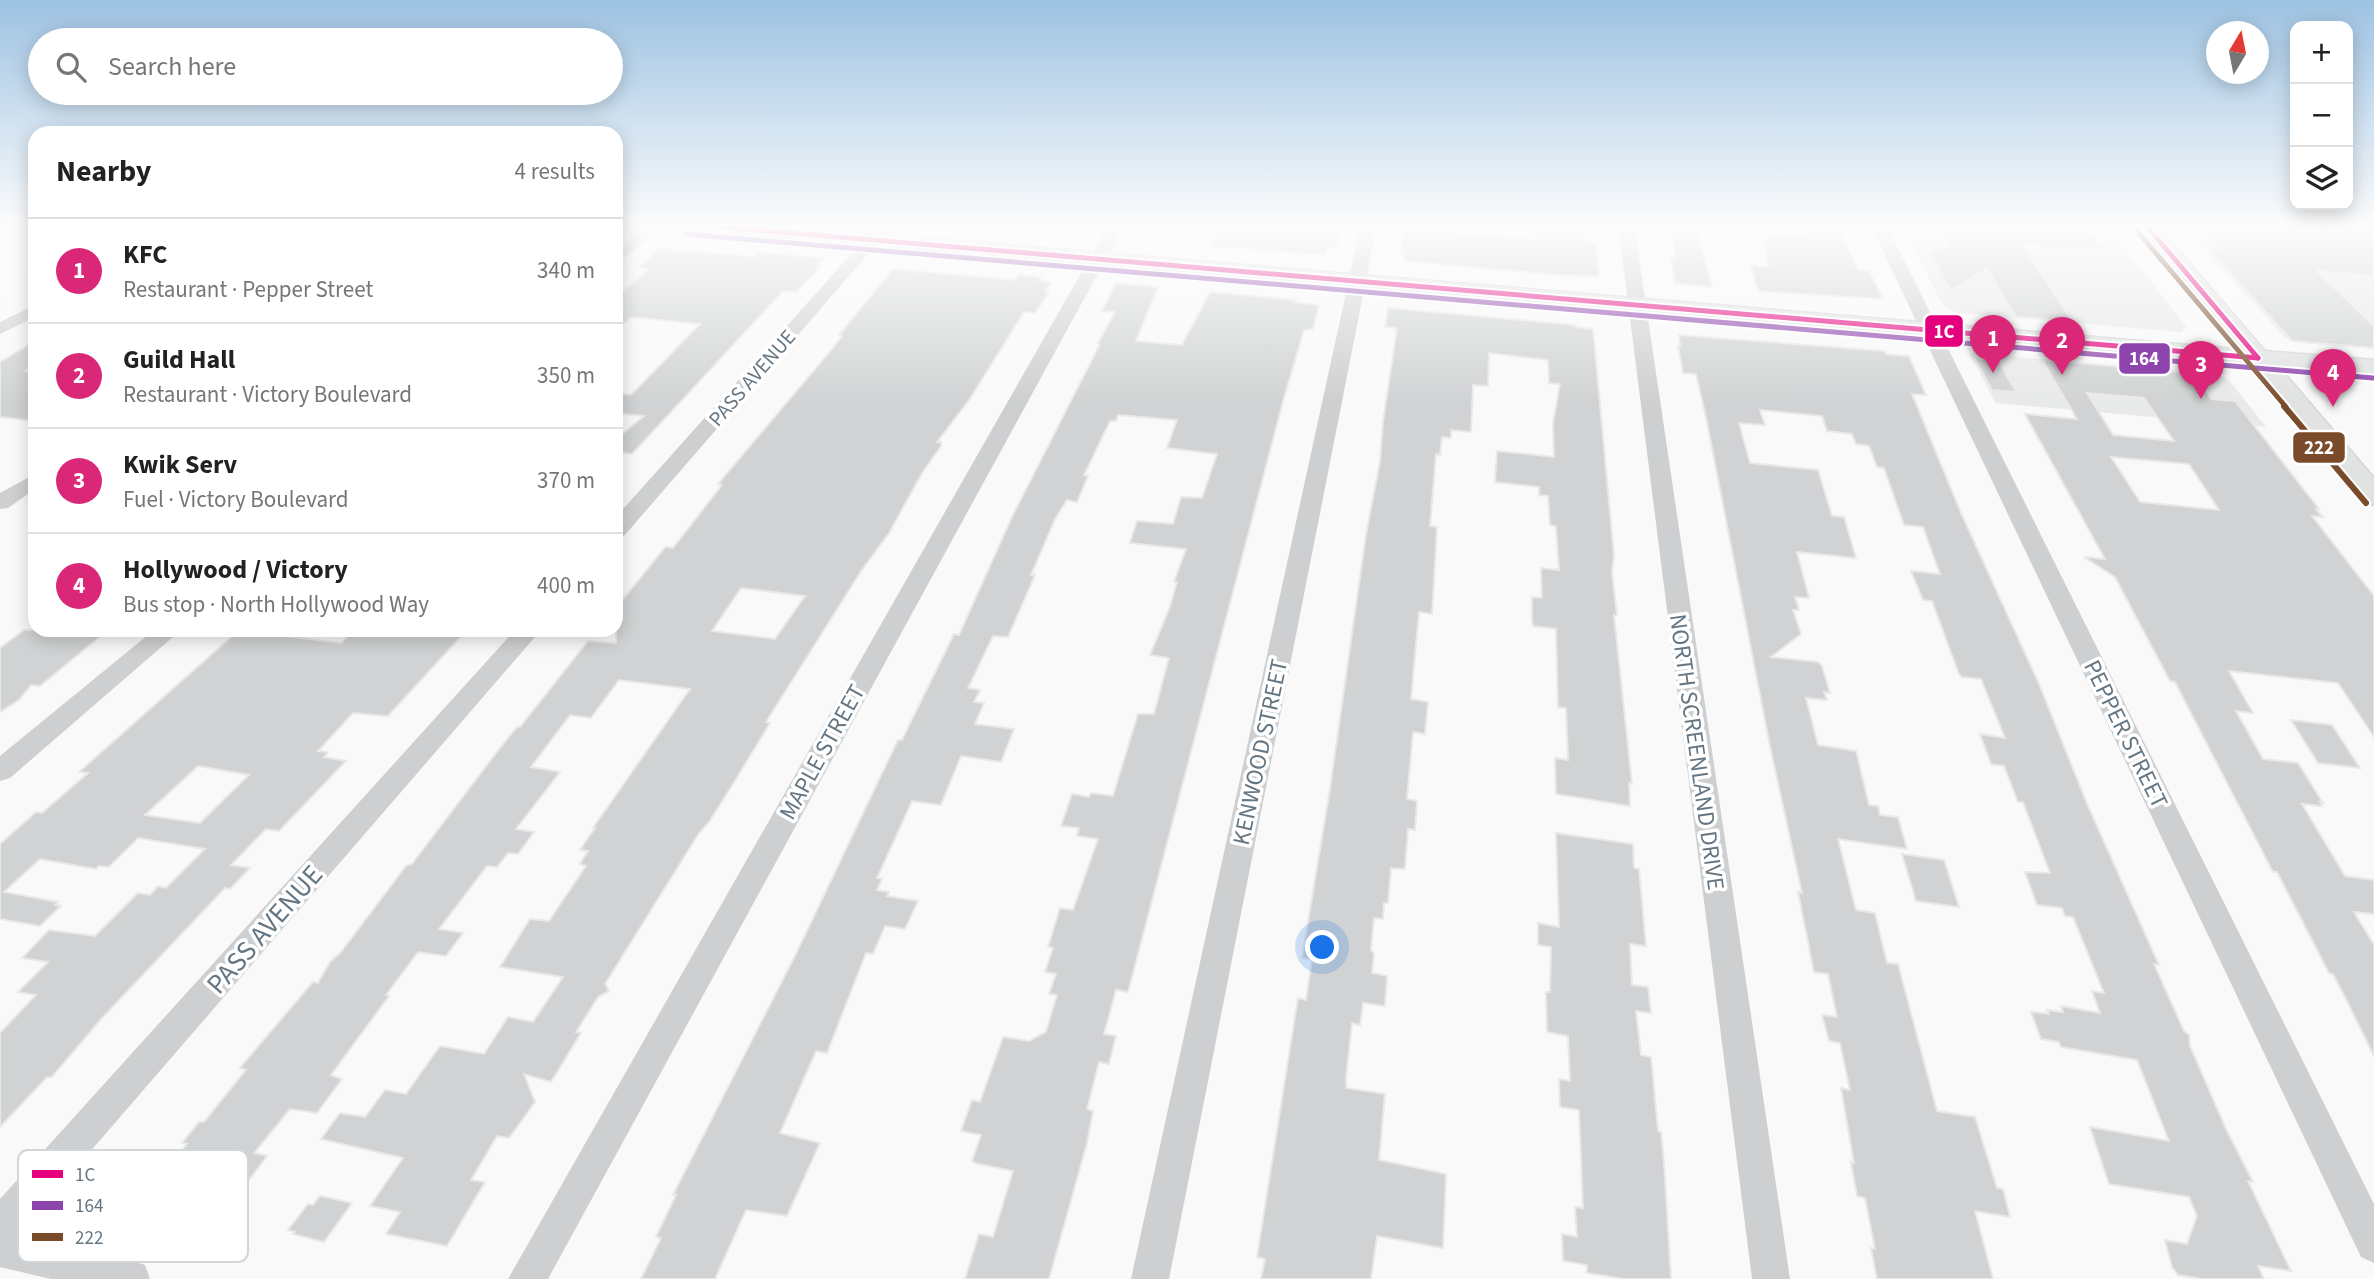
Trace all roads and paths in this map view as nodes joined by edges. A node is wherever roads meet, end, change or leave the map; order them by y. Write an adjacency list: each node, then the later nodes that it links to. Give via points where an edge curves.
1 (834, 284): 17 (street, PASS AVENUE)
2 (1084, 284): 29 (street, MAPLE STREET)
3 (1358, 284): 30 (street, KENWOOD STREET)
4 (1390, 284): 8 (main road)
5 (1633, 284): 8 (street, NORTH SCREENLAND DRIVE)
6 (1908, 284): 11 (street, PEPPER STREET)
7 (2195, 284): 12 (main road)
8 (1636, 305): 11 (main road); 31 (street, NORTH SCREENLAND DRIVE)
9 (28, 314): 10 (street)
10 (0, 329)
11 (1931, 330): 12 (main road); 24 (street, PEPPER STREET)
12 (2258, 358): 13 (main road); 15 (main road)
13 (2374, 368)
14 (28, 485): 16 (street)
15 (2374, 496)
16 (0, 503)
17 (623, 523)
18 (161, 637): 20 (street)
19 (522, 637): 21 (street, PASS AVENUE)
20 (0, 771)
21 (68, 1150)
22 (18, 1207): 23 (street, PASS AVENUE)
23 (0, 1227)
24 (2374, 1244)
25 (0, 1248): 26 (street)
26 (18, 1252)
27 (59, 1262): 28 (street)
28 (131, 1279)
29 (527, 1279)
30 (1150, 1279)
31 (1771, 1279)

